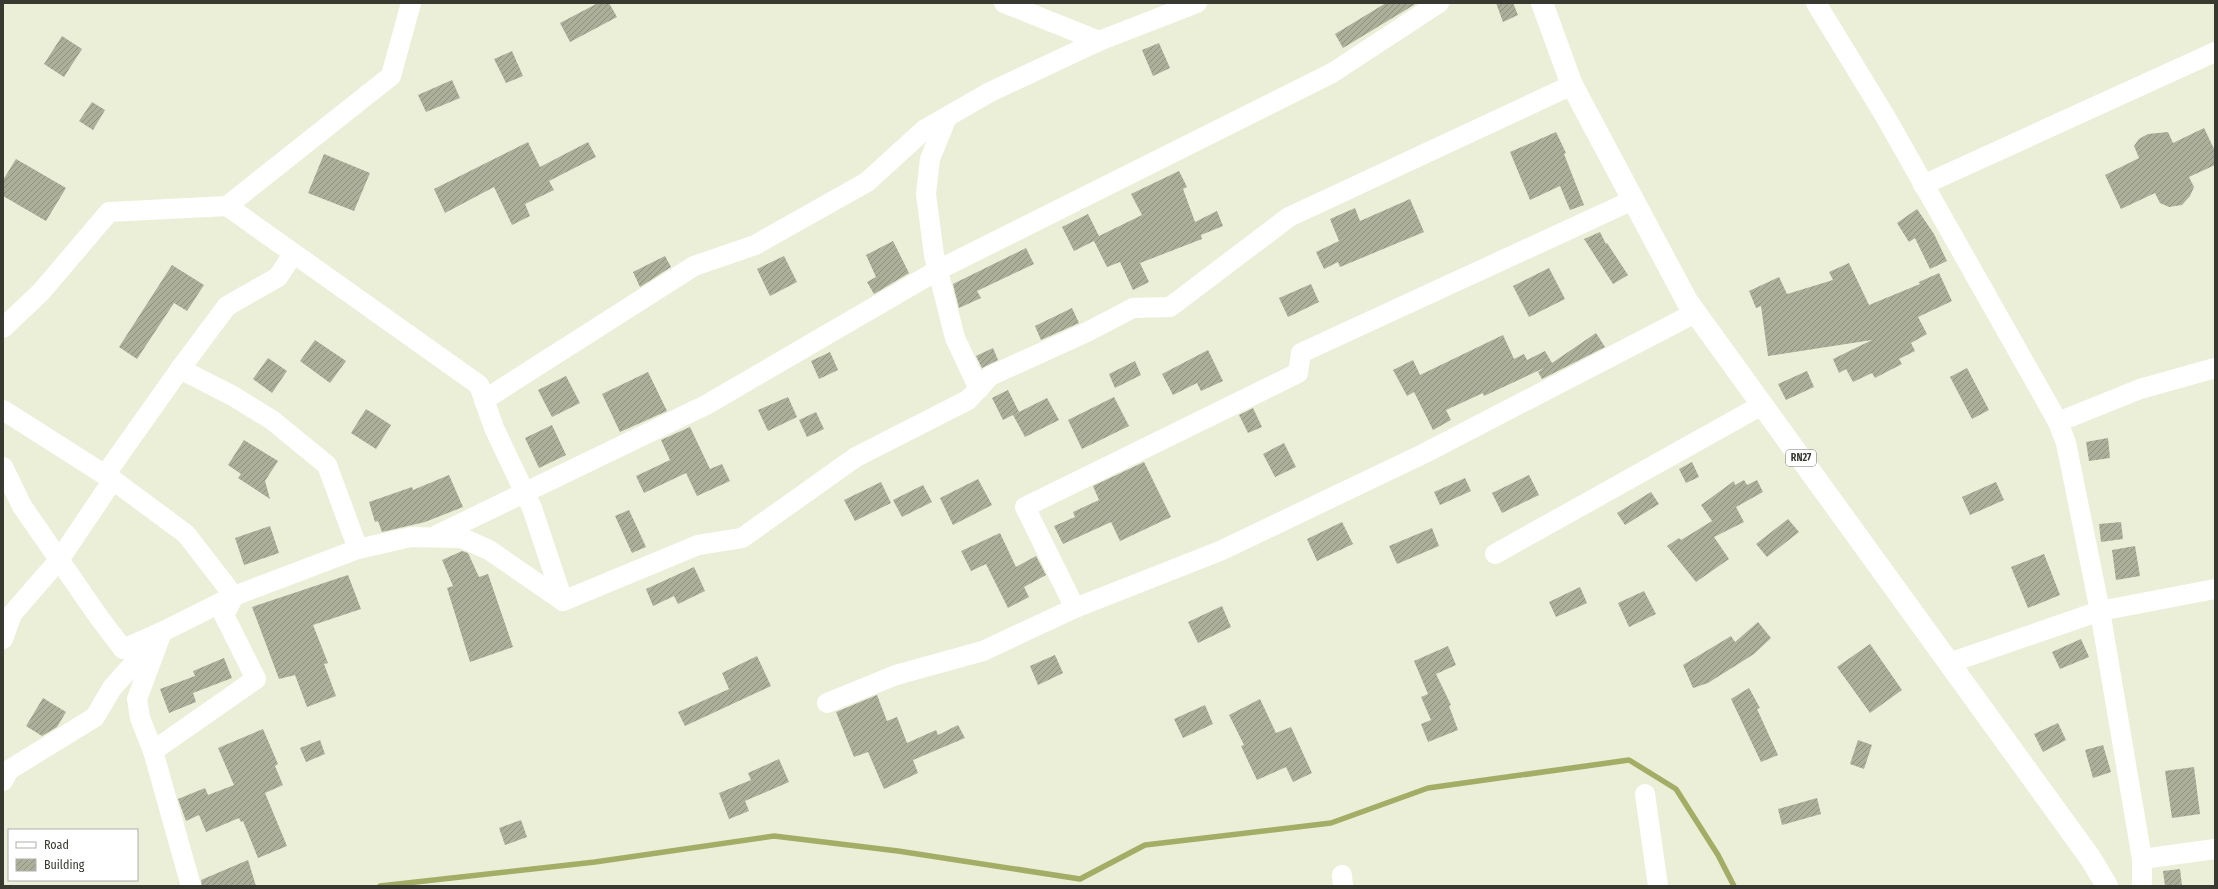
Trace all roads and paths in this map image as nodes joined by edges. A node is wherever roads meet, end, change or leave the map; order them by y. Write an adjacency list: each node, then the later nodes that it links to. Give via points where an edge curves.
1 (411, 3): 13 (street, via 391,76)
2 (1004, 3): 7 (street)
3 (1197, 3): 7 (street)
4 (1439, 3): 15 (street, via 1332,73)
5 (1542, 3): 9 (main road, RN27)
6 (1816, 3): 11 (street, via 1885,116)
7 (1099, 41): 10 (street, via 990,92)
8 (2215, 52): 11 (street)
9 (1572, 85): 12 (main road, RN27); 20 (street, via 1288,217 1170,307 1133,308 990,376)
10 (947, 117): 15 (street, via 930,159 926,194); 21 (street, via 924,130 867,182 755,245 694,266)
11 (1923, 185): 24 (street)
12 (1633, 200): 16 (main road, RN27); 35 (street, via 1301,353 1298,373 1025,507)
13 (227, 206): 14 (street); 17 (street, via 109,212 41,292)
14 (293, 254): 19 (street, via 278,277 227,306); 21 (street, via 479,385)
15 (938, 270): 20 (street, via 956,338); 27 (street, via 706,405)
16 (1695, 313): 22 (main road, RN27); 35 (street, via 1416,457 1220,551)
17 (3, 328)
18 (2215, 368): 24 (street, via 2140,389)
19 (180, 369): 26 (street); 29 (street, via 233,396 272,420 327,465)
20 (979, 388): 34 (street, via 968,400 856,457 742,538 698,545)
21 (484, 400): 27 (street, via 494,428)
22 (1762, 405): 30 (street); 39 (main road, RN27)
23 (3, 410): 26 (street)
24 (2058, 422): 36 (street, via 2066,442)
25 (3, 467): 31 (street, via 22,506)
26 (109, 478): 31 (street); 33 (street, via 186,534)
27 (525, 494): 28 (street); 34 (street)
28 (433, 537): 29 (street, via 411,537); 34 (street, via 462,538 489,550)
29 (358, 549): 33 (street)
30 (1495, 554)
31 (59, 560): 37 (street, via 123,649); 38 (street, via 12,614)
32 (2215, 589): 36 (street)
33 (234, 596): 37 (street); 41 (street, via 224,615 256,678)
34 (563, 601)
35 (1075, 608): 40 (street, via 983,651 896,675)
36 (2100, 610): 39 (street); 45 (street)
37 (162, 632): 41 (street, via 137,699 140,718); 42 (street, via 112,688 95,717 9,770)
38 (3, 638)
39 (1949, 663): 48 (main road, RN27, via 2091,859)
40 (828, 702)
41 (153, 751): 46 (street)
42 (3, 781)
43 (1645, 794): 47 (street)
44 (2215, 849): 45 (street)
45 (2142, 859): 49 (street)
46 (191, 886)
47 (1658, 886)
48 (2107, 886)
49 (2142, 886)

